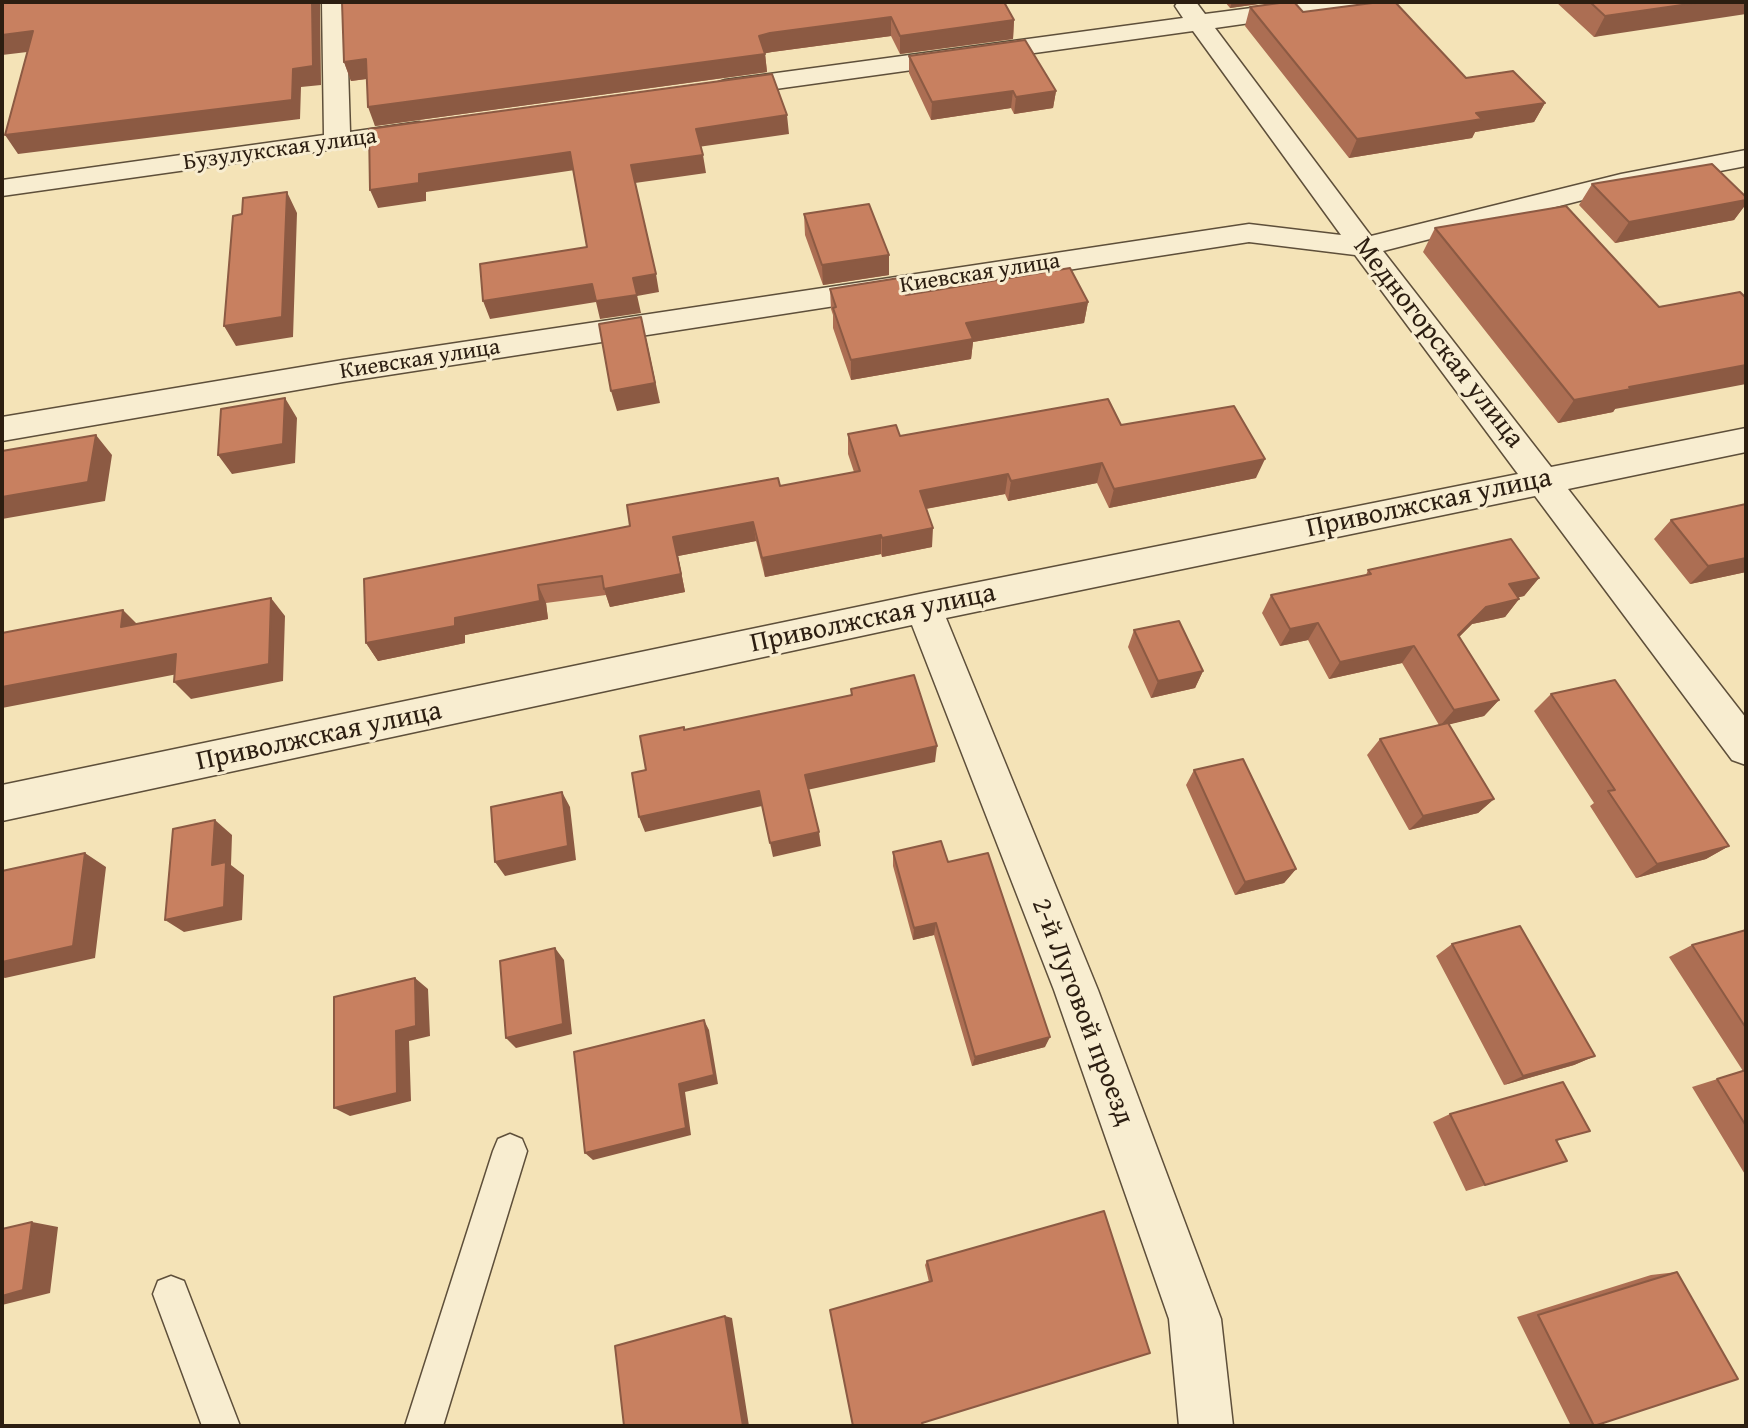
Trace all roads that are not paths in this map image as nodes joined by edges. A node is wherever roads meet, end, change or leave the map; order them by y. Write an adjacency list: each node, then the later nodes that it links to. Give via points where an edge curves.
1 (334, 2): 6 (street)
2 (1348, 2): 3 (street)
3 (1192, 12): 4 (street); 9 (street, Медногорская улица)
4 (707, 91)
5 (447, 127): 6 (street, Бузулукская улица)
6 (337, 142): 8 (street, Бузулукская улица)
7 (1746, 158): 9 (street, Киевская улица, via 1621,182)
8 (2, 188)
9 (1364, 247): 10 (street, Киевская улица, via 1249,233 343,371); 12 (street, Медногорская улица)
10 (2, 429)
11 (1746, 440): 12 (street, Приволжская улица)
12 (1543, 480): 13 (street, Приволжская улица); 14 (street, Медногорская улица)
13 (924, 608): 15 (street, Приволжская улица); 20 (street, 2-й Луговой проезд, via 1076,990 1195,1319)
14 (1746, 748)
15 (2, 803)
16 (510, 1151): 19 (lane)
17 (171, 1294): 18 (lane)
18 (221, 1426)
19 (424, 1426)
20 (1206, 1426)

